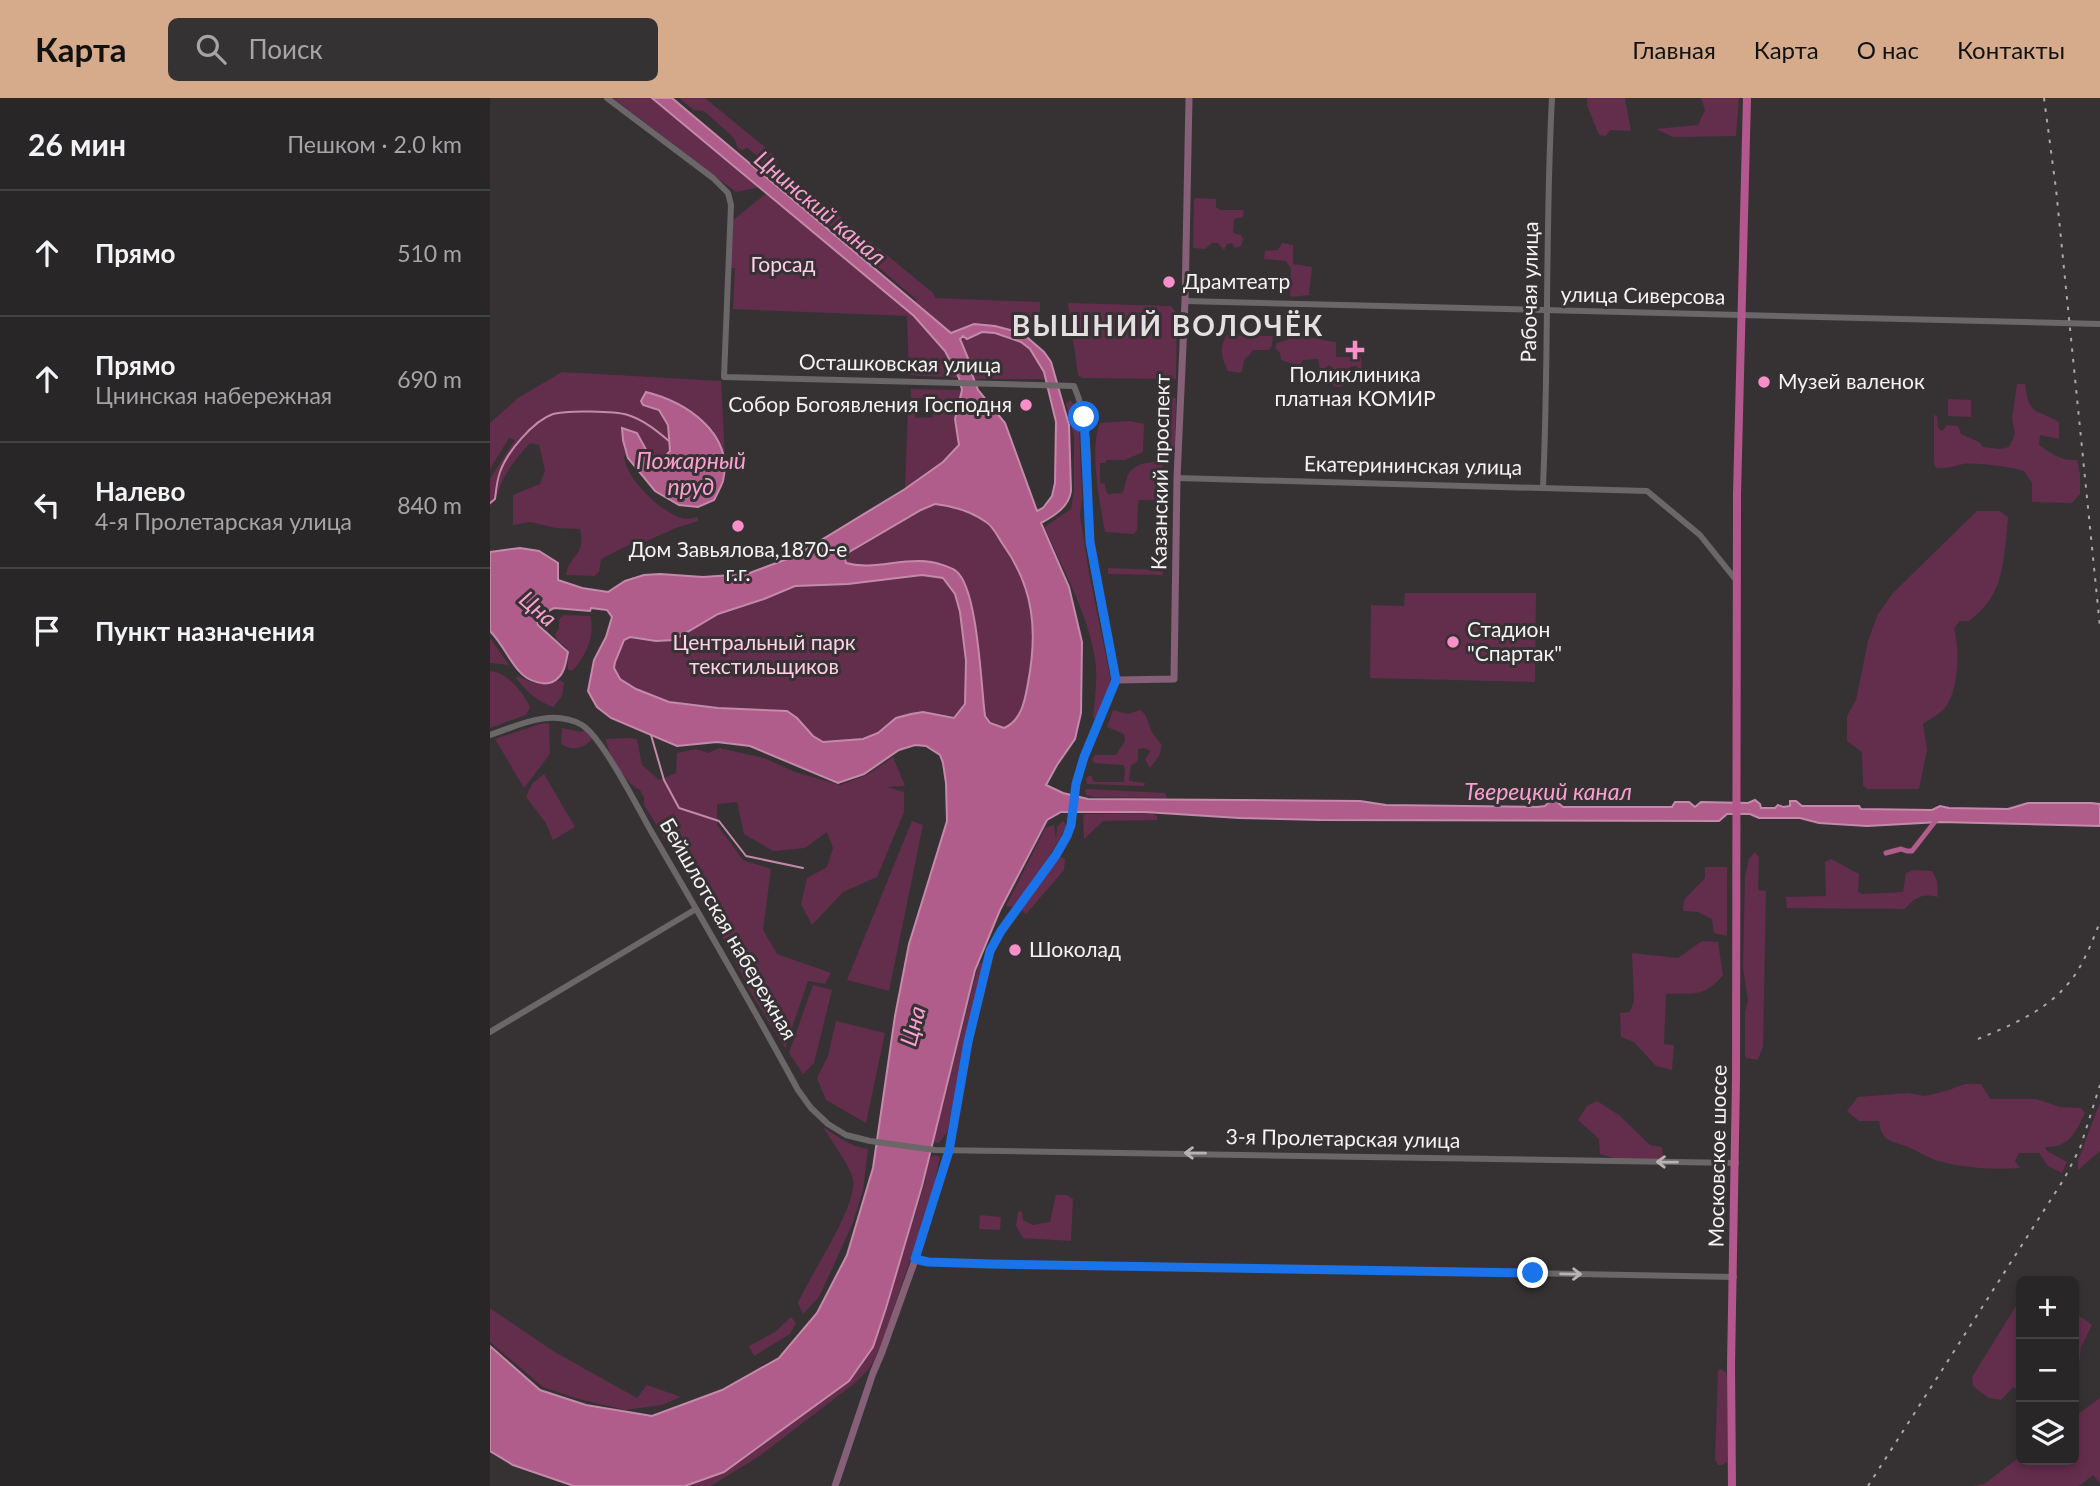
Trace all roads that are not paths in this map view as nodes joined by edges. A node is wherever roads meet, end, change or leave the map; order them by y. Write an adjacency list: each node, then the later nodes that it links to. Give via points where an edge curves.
1 (607, 98): 12 (street, Осташковская улица, via 728,192 724,377 1074,386 1086,436 1090,542)
2 (1189, 98): 5 (main road, Казанский проспект)
3 (1552, 98): 6 (street, Рабочая улица)
4 (1747, 98): 7 (highway, Московское шоссе)
5 (1185, 301): 6 (street, улица Сиверсова); 9 (main road, Казанский проспект)
6 (1548, 311): 7 (street, улица Сиверсова); 10 (street, Рабочая улица)
7 (1742, 316): 8 (street, улица Сиверсова); 11 (highway, Московское шоссе)
8 (2100, 324)
9 (1177, 478): 10 (street, Екатерининская улица); 12 (main road, Казанский проспект, via 1174,680)
10 (1543, 486): 11 (street, Екатерининская улица, via 1647,491 1700,535)
11 (1736, 580): 18 (highway, Московское шоссе)
12 (1116, 680): 17 (main road, via 1084,757 1071,825 1056,855 990,951)
13 (490, 735): 14 (street, Бейшлотская набережная, via 537,719 567,719 586,728)
14 (696, 909): 15 (street); 16 (street, Бейшлотская набережная, via 811,1108 846,1135)
15 (490, 1032)
16 (935, 1150): 17 (street, 3-я Пролетарская улица)
17 (949, 1151): 18 (street, 3-я Пролетарская улица, one-way to 17); 19 (main road)
18 (1736, 1163): 20 (highway, Московское шоссе)
19 (915, 1259): 20 (street, one-way to 20); 21 (main road)
20 (1734, 1277): 22 (highway, Московское шоссе)
21 (835, 1486)
22 (1731, 1486)

